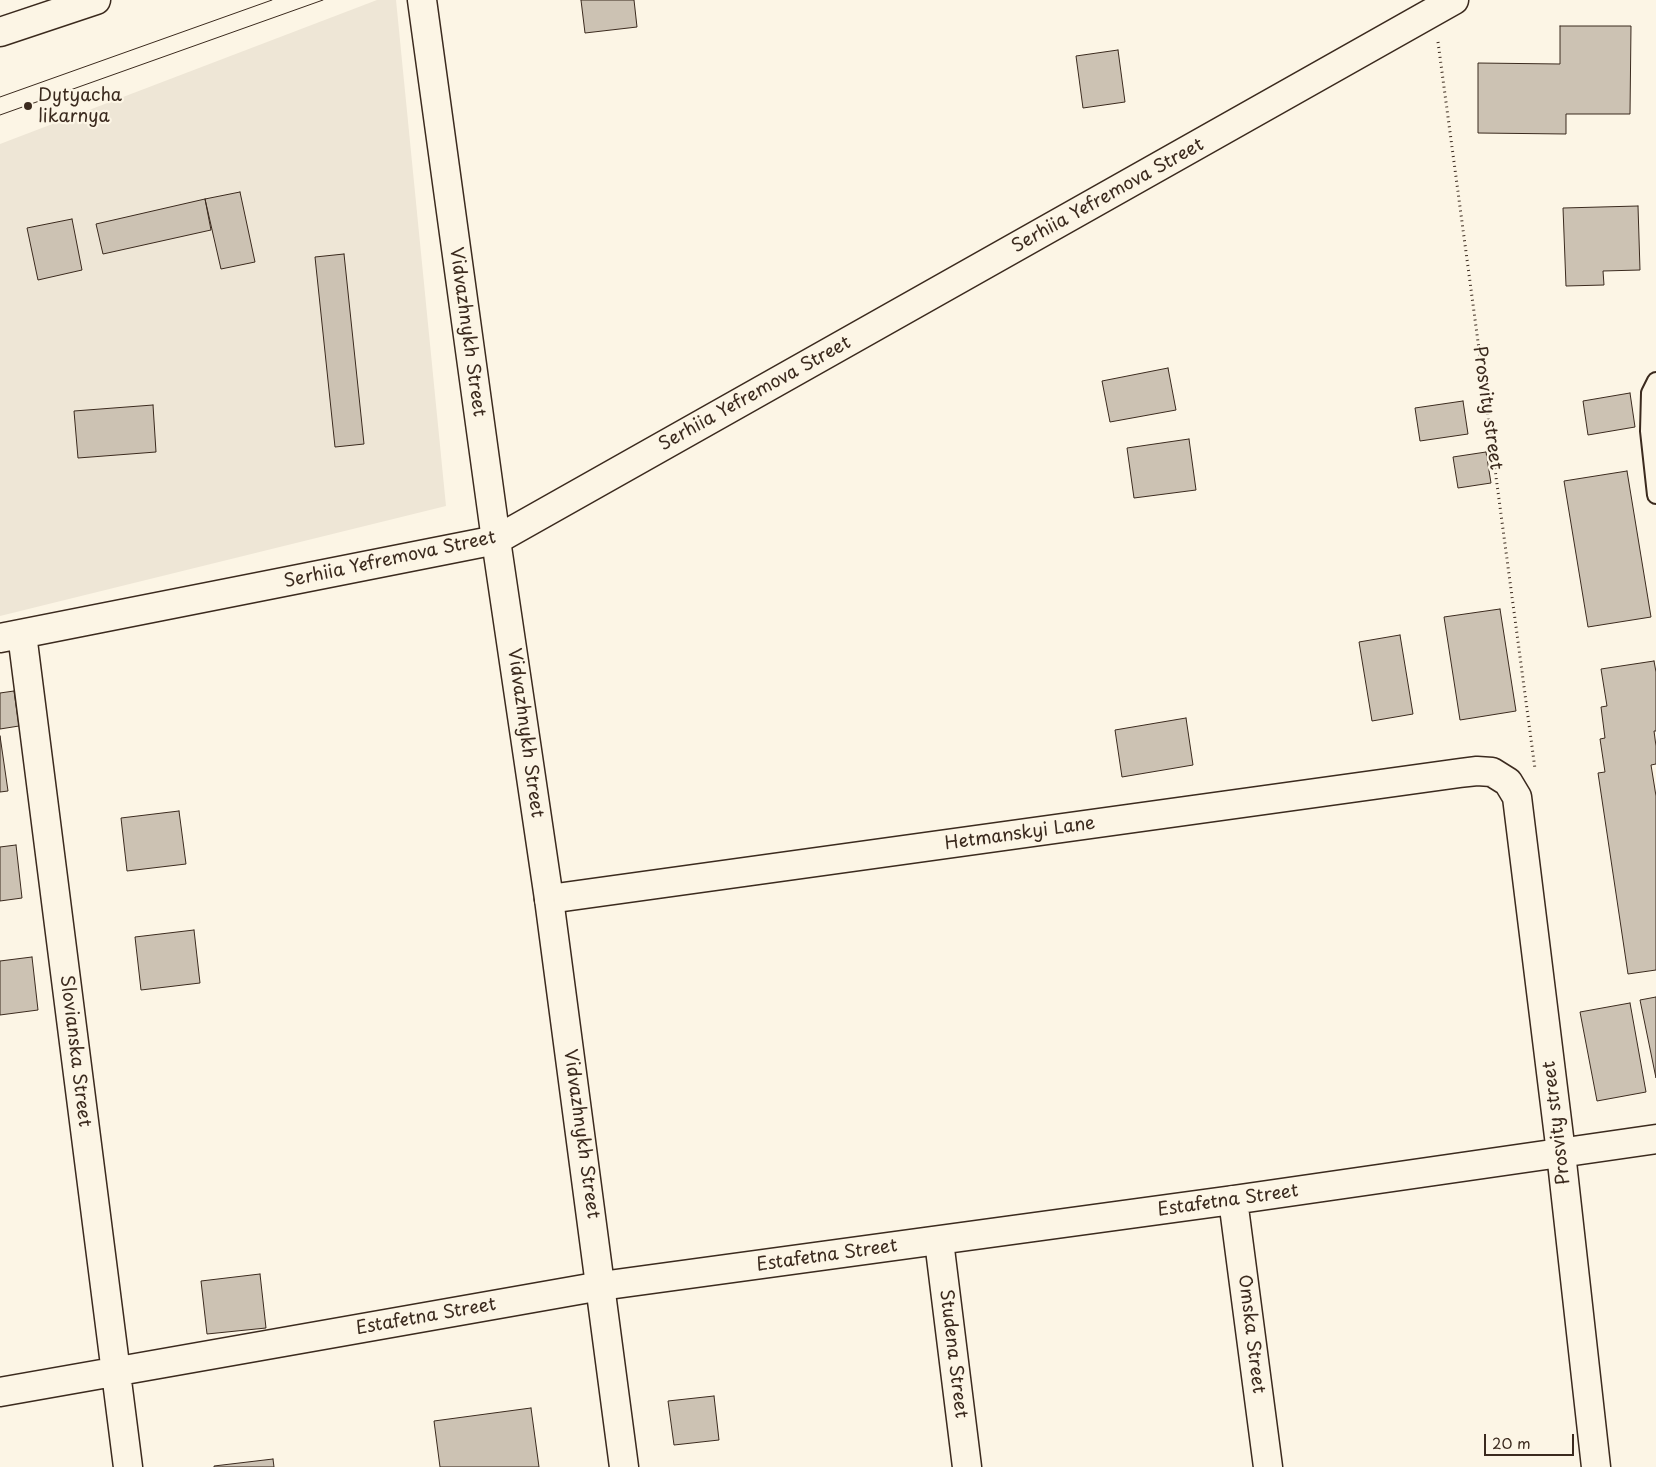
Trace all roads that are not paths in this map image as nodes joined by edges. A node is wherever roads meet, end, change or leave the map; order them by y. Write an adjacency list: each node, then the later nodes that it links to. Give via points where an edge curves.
1 (96, 0): 4 (street)
2 (422, 0): 7 (street, Vidvazhnykh Street)
3 (1444, 6): 7 (street, Serhiia Yefremova Street)
4 (0, 32)
5 (1656, 381): 6 (lane, via 1650,393 1648,431)
6 (1656, 495)
7 (496, 540): 8 (street, Serhiia Yefremova Street); 10 (street, Vidvazhnykh Street)
8 (11, 636): 16 (street, Slovianska Street)
9 (1500, 777): 10 (street, Hetmanskyi Lane, via 1477,771 1460,772); 12 (street, Prosvity street, via 1517,797)
10 (549, 900): 15 (street, Vidvazhnykh Street)
11 (1656, 1139): 12 (street, Estafetna Street)
12 (1561, 1154): 13 (street, Estafetna Street); 22 (street, Prosvity street)
13 (1234, 1200): 14 (street, Estafetna Street); 21 (street, Omska Street)
14 (939, 1241): 15 (street, Estafetna Street); 20 (street, Studena Street)
15 (601, 1286): 16 (street, Estafetna Street); 19 (street, Vidvazhnykh Street)
16 (116, 1371): 17 (street, Estafetna Street); 18 (street, Slovianska Street)
17 (0, 1392)
18 (128, 1467)
19 (624, 1467)
20 (967, 1467)
21 (1268, 1467)
22 (1596, 1467)

